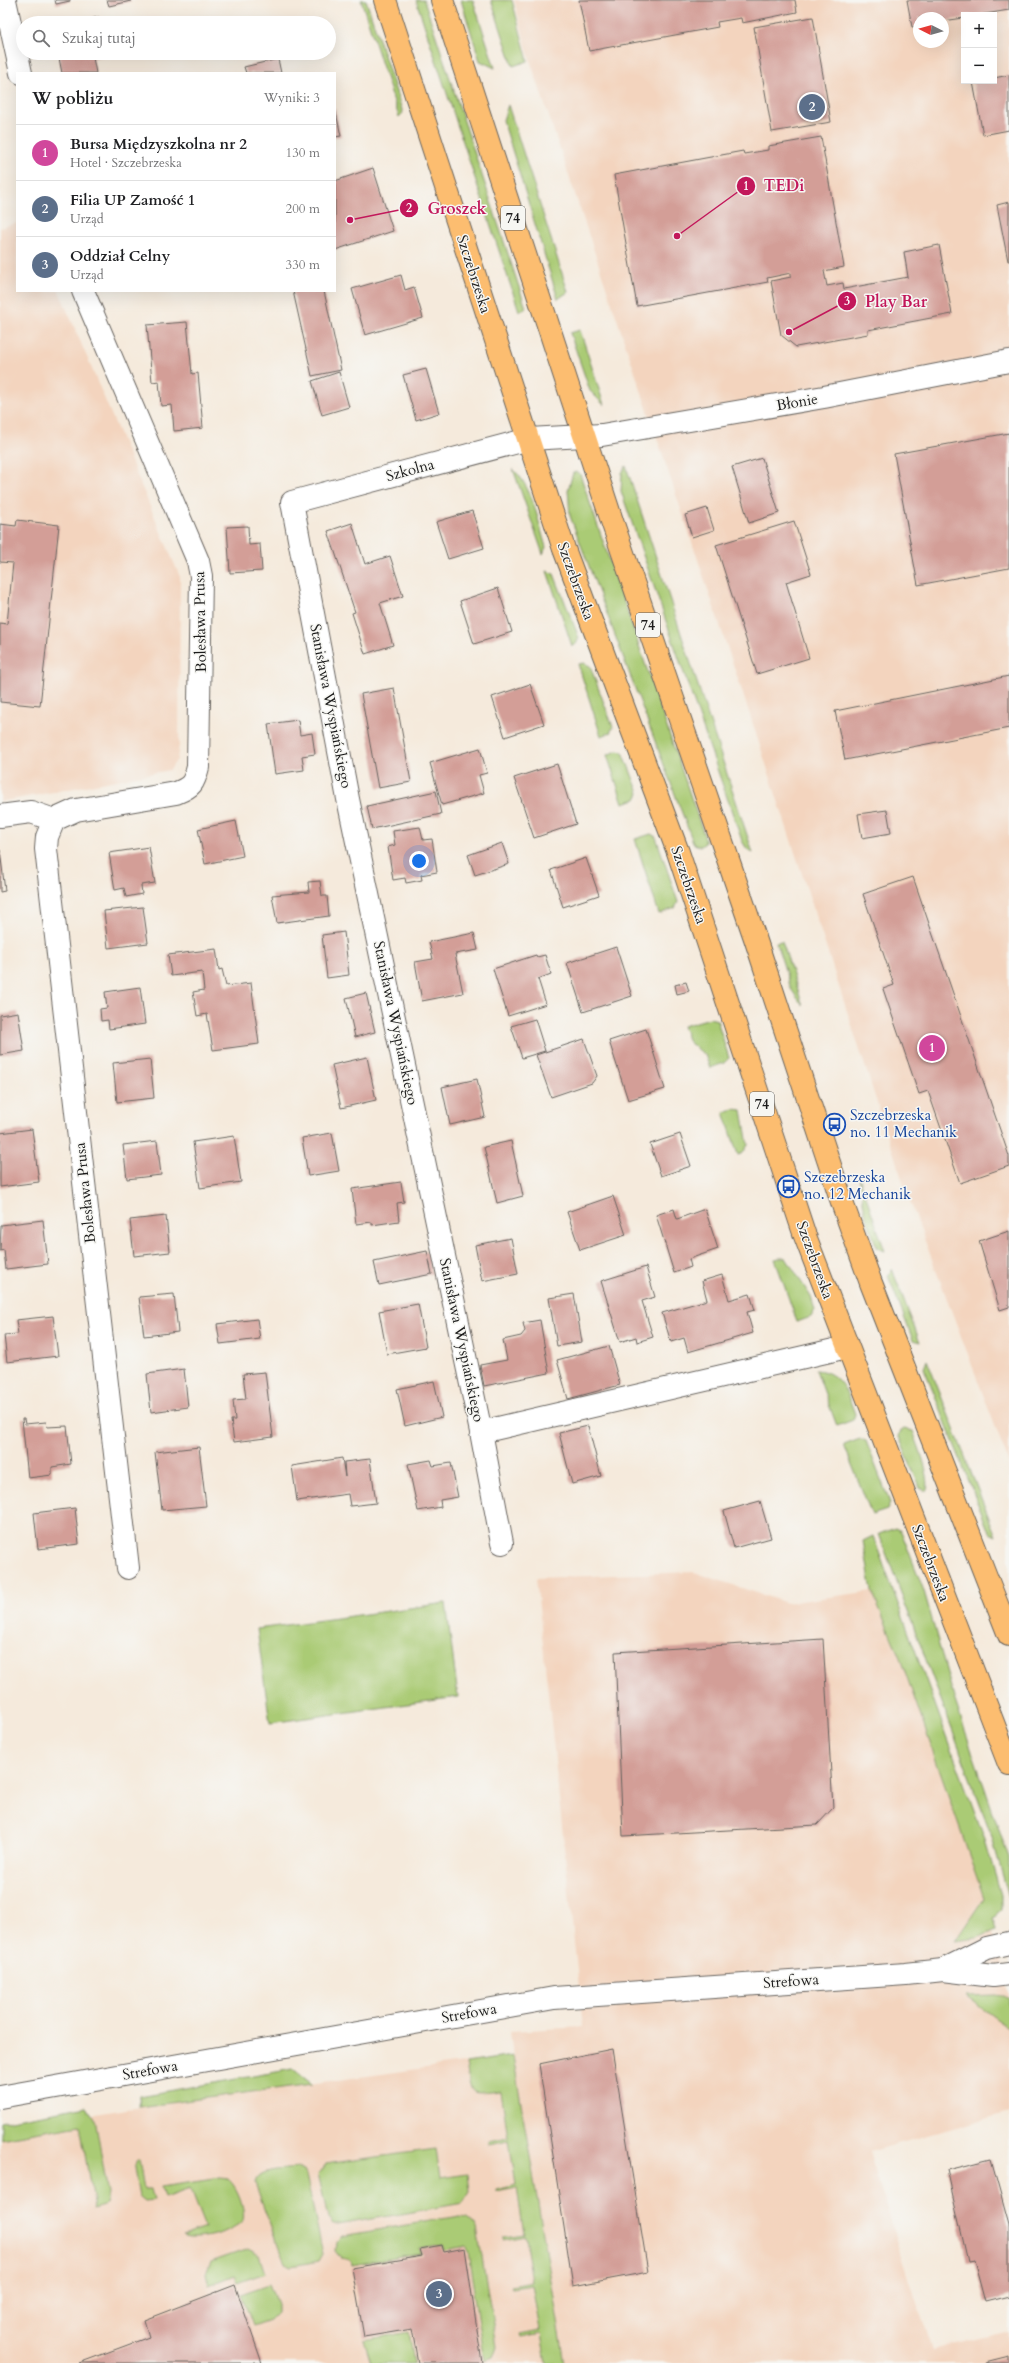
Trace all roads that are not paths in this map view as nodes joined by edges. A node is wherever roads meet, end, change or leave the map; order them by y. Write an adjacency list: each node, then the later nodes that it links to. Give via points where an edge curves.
1 (4, 0): 4 (street)
2 (385, 0): 10 (main road, Szczebrzeska / 74)
3 (442, 0): 9 (main road, 74)
4 (16, 52)
5 (18, 60): 6 (street)
6 (21, 72)
7 (83, 292): 13 (street, Bolesława Prusa, via 198,561 201,576 200,752 195,778 189,788 176,793 76,810)
8 (1009, 361): 9 (street, Błonie, via 824,397)
9 (584, 436): 10 (street, Błonie); 18 (main road, 74, via 844,1208)
10 (529, 439): 11 (street, Szkolna); 14 (main road, Szczebrzeska / 74, via 579,591 678,852 805,1236)
11 (292, 502): 15 (street, Stanisława Wyspiańskiego, via 348,799)
12 (0, 816): 13 (street, via 31,812)
13 (54, 820): 17 (street, Bolesława Prusa, via 47,837 46,849)
14 (847, 1347): 15 (street); 19 (main road, Szczebrzeska / 74)
15 (482, 1432): 16 (street, Stanisława Wyspiańskiego)
16 (502, 1543)
17 (128, 1568)
18 (1009, 1635)
19 (1009, 1764)
20 (1009, 1943): 21 (street, Strefowa, via 986,1948)
21 (943, 1970): 22 (street, Strefowa, via 993,1976); 23 (street, Strefowa, via 554,1998)
22 (1009, 1974)
23 (0, 2098)

